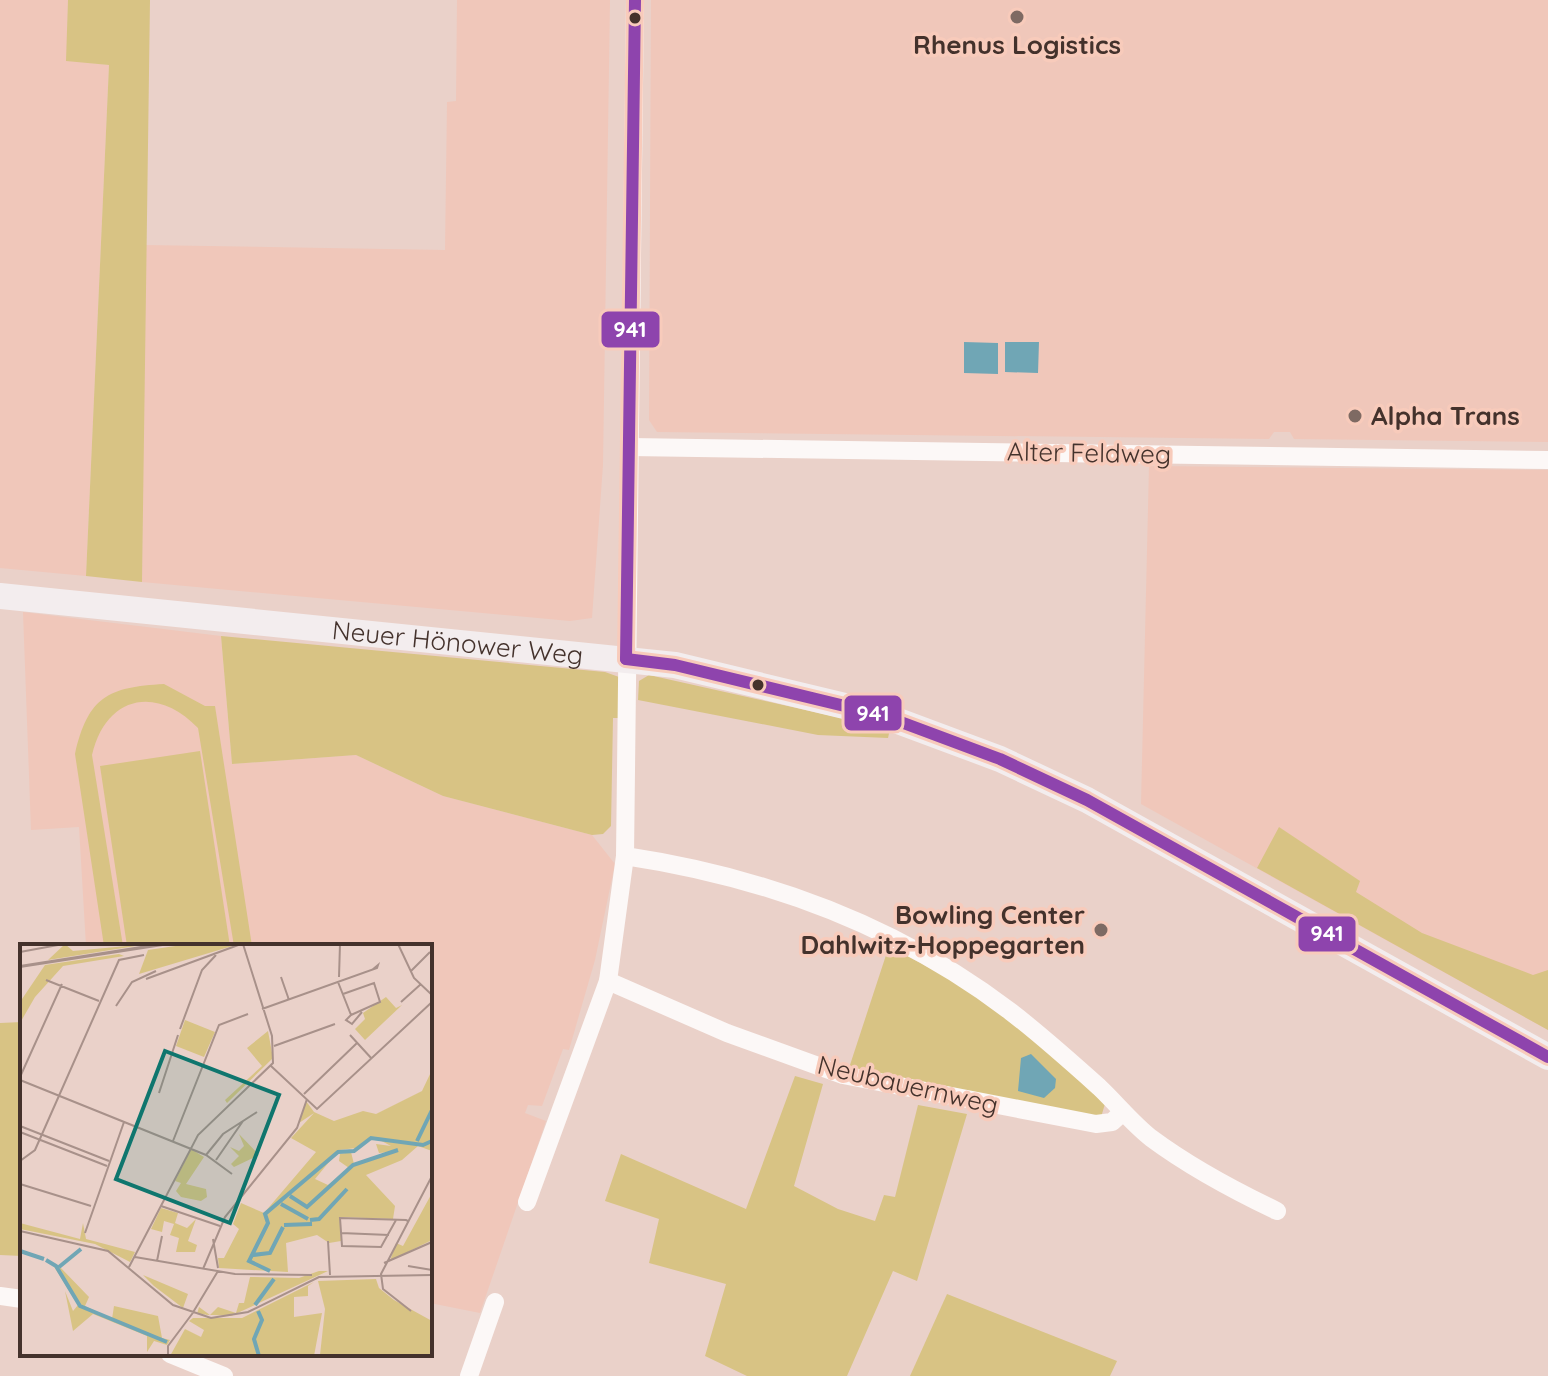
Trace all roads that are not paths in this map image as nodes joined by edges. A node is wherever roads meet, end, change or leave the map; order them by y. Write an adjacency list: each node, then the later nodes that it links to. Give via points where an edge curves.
1 (635, 0): 2 (street)
2 (630, 447): 3 (street, Alter Feldweg); 5 (street)
3 (1548, 460)
4 (0, 596): 5 (main road, Neuer Hönower Weg)
5 (626, 659): 6 (street); 8 (main road, Neuer Hönower Weg, via 675,665 882,715 1000,759 1087,800)
6 (625, 856): 7 (street); 9 (street, via 701,868 770,887 912,949 1011,1012)
7 (608, 981): 9 (street, Neubauernweg, via 727,1033 843,1075 1096,1124 1112,1122); 10 (street)
8 (1548, 1057)
9 (1123, 1112): 11 (street, via 1187,1163)
10 (527, 1202)
11 (1277, 1211)
12 (0, 1296): 13 (street)
13 (20, 1299)
14 (495, 1302): 17 (street)
15 (175, 1356): 16 (street)
16 (224, 1376)
17 (469, 1376)

